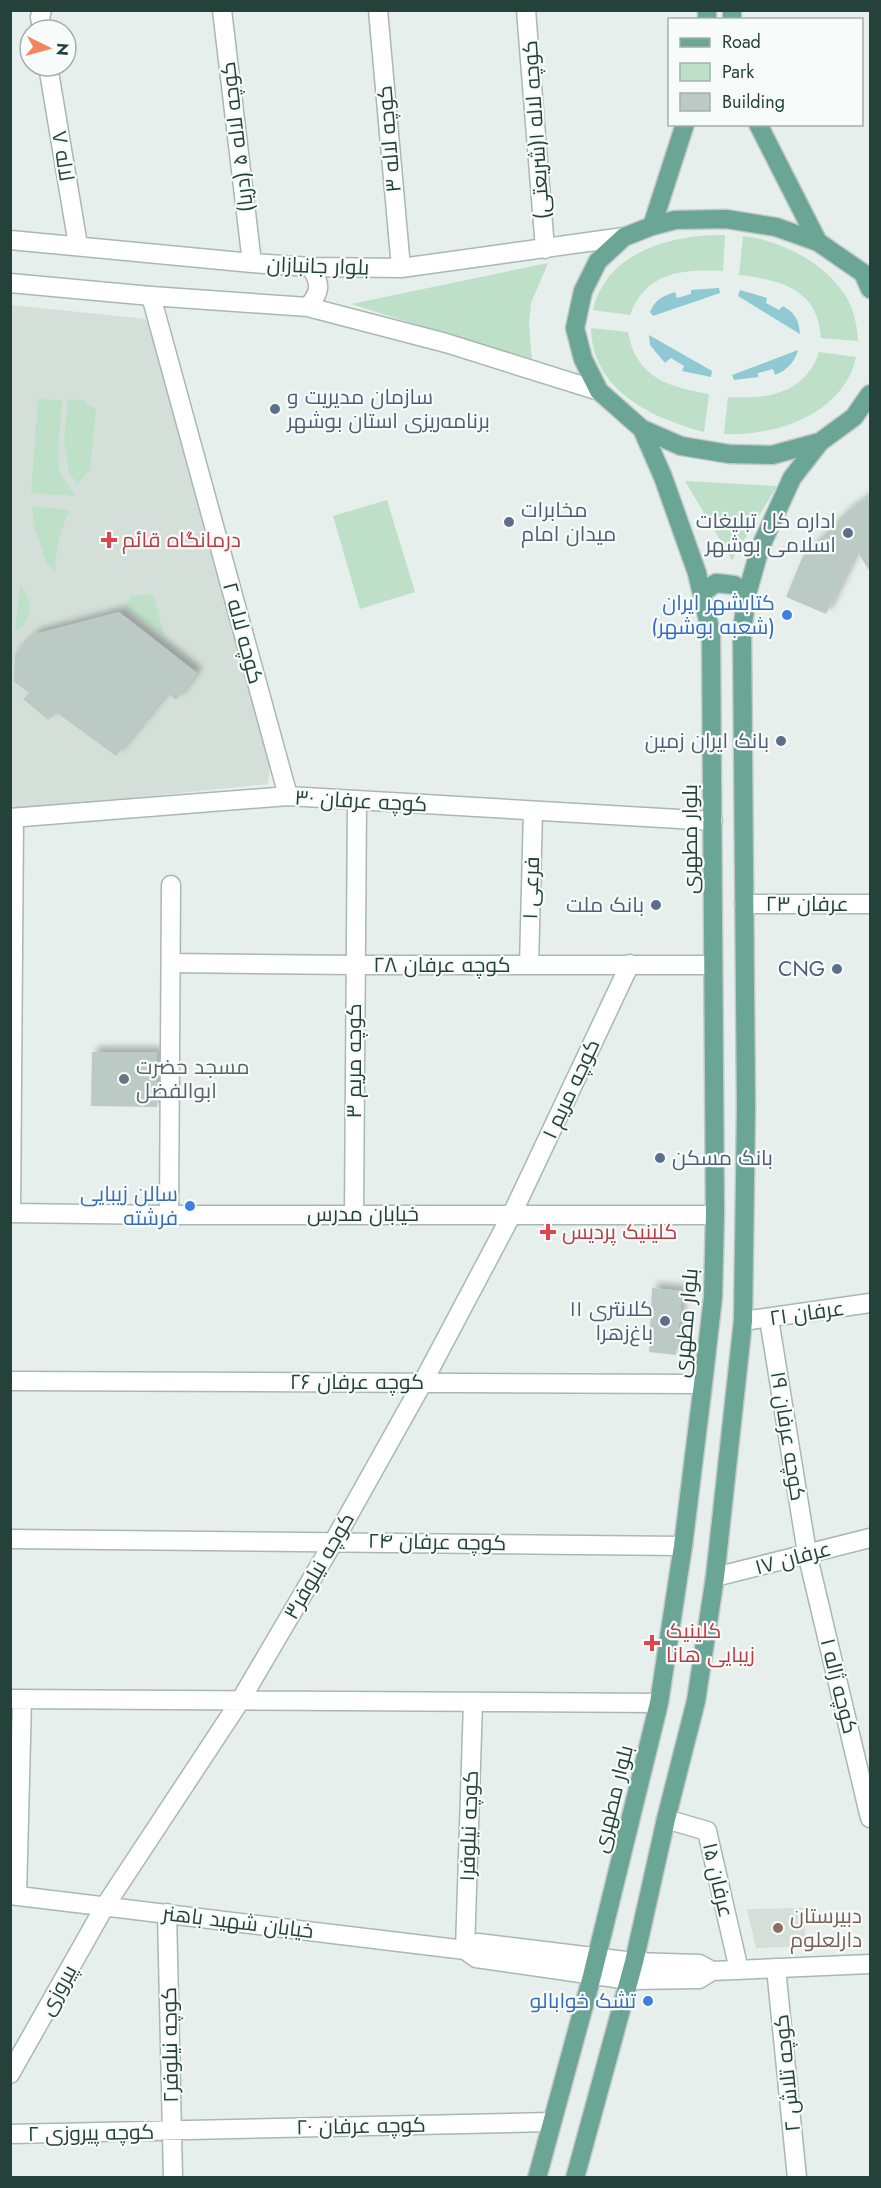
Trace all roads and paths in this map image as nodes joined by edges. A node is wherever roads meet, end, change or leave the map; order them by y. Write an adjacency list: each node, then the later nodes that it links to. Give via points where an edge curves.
1 (222, 10): 13 (street, کوچه لاله ۵ (دریا))
2 (378, 10): 15 (street, کوچه لاله ۳)
3 (526, 10): 12 (street, کوچه لاله ۱(شریعتی))
4 (50, 78): 11 (street, لاله ۷)
5 (684, 126): 7 (main road)
6 (759, 126): 10 (main road)
7 (652, 226): 8 (main road); 10 (main road, via 675,220 726,219 776,227)
8 (624, 237): 12 (street, بلوار جانبازان); 20 (main road, via 598,261 583,291 575,328 583,359)
9 (10, 240): 11 (street, بلوار جانبازان)
10 (818, 242): 16 (main road)
11 (78, 245): 13 (street, بلوار جانبازان)
12 (545, 249): 15 (street, بلوار جانبازان)
13 (252, 263): 14 (street, بلوار جانبازان)
14 (311, 267): 15 (street, بلوار جانبازان); 19 (street, via 319,281 317,296)
15 (401, 268)
16 (868, 279)
17 (10, 283): 18 (street, بلوار جانبازان)
18 (151, 296): 19 (street, بلوار جانبازان); 27 (street, کوچه لاله ۲)
19 (308, 307): 20 (street, بلوار جانبازان, via 446,343)
20 (599, 391): 23 (main road)
21 (870, 394): 22 (main road)
22 (862, 416): 24 (main road)
23 (642, 429): 24 (main road, via 681,446 729,454 772,455); 25 (main road, بلوار مطهری, via 663,477)
24 (820, 442): 26 (main road, via 792,478 760,548)
25 (702, 593): 26 (main road, via 716,583 734,585); 31 (main road, بلوار مطهری, via 711,633)
26 (747, 594): 33 (main road, via 741,631)
27 (288, 796): 28 (street, کوچه عرفان ۳۰); 30 (street, کوچه عرفان ۳۰)
28 (357, 801): 29 (street, کوچه عرفان ۳۰); 37 (street, کوچه مریم ۳)
29 (533, 812): 31 (street, کوچه عرفان ۳۰); 38 (street, فرعی ۱)
30 (12, 818): 40 (street)
31 (713, 821): 39 (main road, بلوار مطهری)
32 (171, 885): 35 (street)
33 (744, 904): 34 (street, عرفان ۲۳); 47 (main road)
34 (870, 904)
35 (171, 963): 37 (street, کوچه عرفان ۲۸); 43 (street)
36 (630, 964): 38 (street, کوچه عرفان ۲۸); 39 (street, کوچه عرفان ۲۸); 42 (street, کوچه مریم ۱)
37 (355, 965): 38 (street, کوچه عرفان ۲۸); 41 (street, کوچه مریم ۳)
38 (528, 965)
39 (713, 965): 44 (main road, بلوار مطهری)
40 (11, 1213): 43 (street, خیابان مدرس)
41 (354, 1214): 42 (street, خیابان مدرس); 43 (street, خیابان مدرس)
42 (512, 1214): 44 (street, خیابان مدرس); 49 (street, کوچه نیلوفر۳)
43 (169, 1215)
44 (715, 1215): 50 (main road, بلوار مطهری)
45 (870, 1304): 46 (street, عرفان ۲۱)
46 (769, 1319): 47 (street, عرفان ۲۱); 55 (street, کوچه عرفان ۱۹)
47 (743, 1321): 56 (main road)
48 (10, 1381): 49 (street, کوچه عرفان ۲۶)
49 (423, 1382): 50 (street, کوچه عرفان ۲۶); 53 (street, کوچه نیلوفر۳)
50 (703, 1384): 54 (main road, بلوار مطهری)
51 (870, 1538): 55 (street, عرفان ۱۷)
52 (10, 1539): 53 (street, کوچه عرفان ۲۴)
53 (334, 1541): 54 (street, کوچه عرفان ۲۴); 58 (street, کوچه نیلوفر۳)
54 (683, 1546): 60 (main road, بلوار مطهری)
55 (807, 1553): 56 (street, عرفان ۱۷); 61 (street, کوچه ژاله ۱)
56 (715, 1577): 62 (main road, via 696,1701)
57 (16, 1699): 58 (street); 63 (street)
58 (240, 1701): 59 (street); 64 (street, کوچه نیلوفر۳)
59 (472, 1702): 60 (street); 66 (street, کوچه نیلوفر۱)
60 (659, 1703): 67 (main road, بلوار مطهری)
61 (869, 1807)
62 (666, 1819): 68 (main road); 71 (street, عرفان ۱۵, via 707,1831)
63 (14, 1896): 64 (street, خیابان شهید باهنر)
64 (105, 1906): 65 (street, خیابان شهید باهنر); 75 (street, پیروزی)
65 (166, 1913): 66 (street, خیابان شهید باهنر); 77 (street, کوچه نیلوفر۲)
66 (465, 1950): 67 (street, خیابان شهید باهنر, via 478,1943); 73 (street, خیابان شهید باهنر, via 476,1958)
67 (597, 1958): 68 (street, خیابان شهید باهنر); 73 (main road, بلوار مطهری)
68 (634, 1962): 72 (street, خیابان شهید باهنر, via 699,1964); 74 (main road)
69 (870, 1964): 70 (street)
70 (776, 1968): 71 (street); 82 (street, کوچه تلاش ۲)
71 (739, 1970): 72 (street)
72 (712, 1971): 74 (street, خیابان شهید باهنر, via 699,1979)
73 (592, 1976): 74 (street, خیابان شهید باهنر); 76 (main road, بلوار مطهری)
74 (629, 1980): 81 (main road)
75 (10, 2074)
76 (551, 2122): 77 (street, کوچه عرفان ۲۰); 80 (main road, بلوار مطهری)
77 (172, 2131): 78 (street, کوچه پیروزی ۲); 79 (street, کوچه نیلوفر۲)
78 (10, 2134)
79 (173, 2178)
80 (537, 2178)
81 (575, 2178)
82 (797, 2178)

